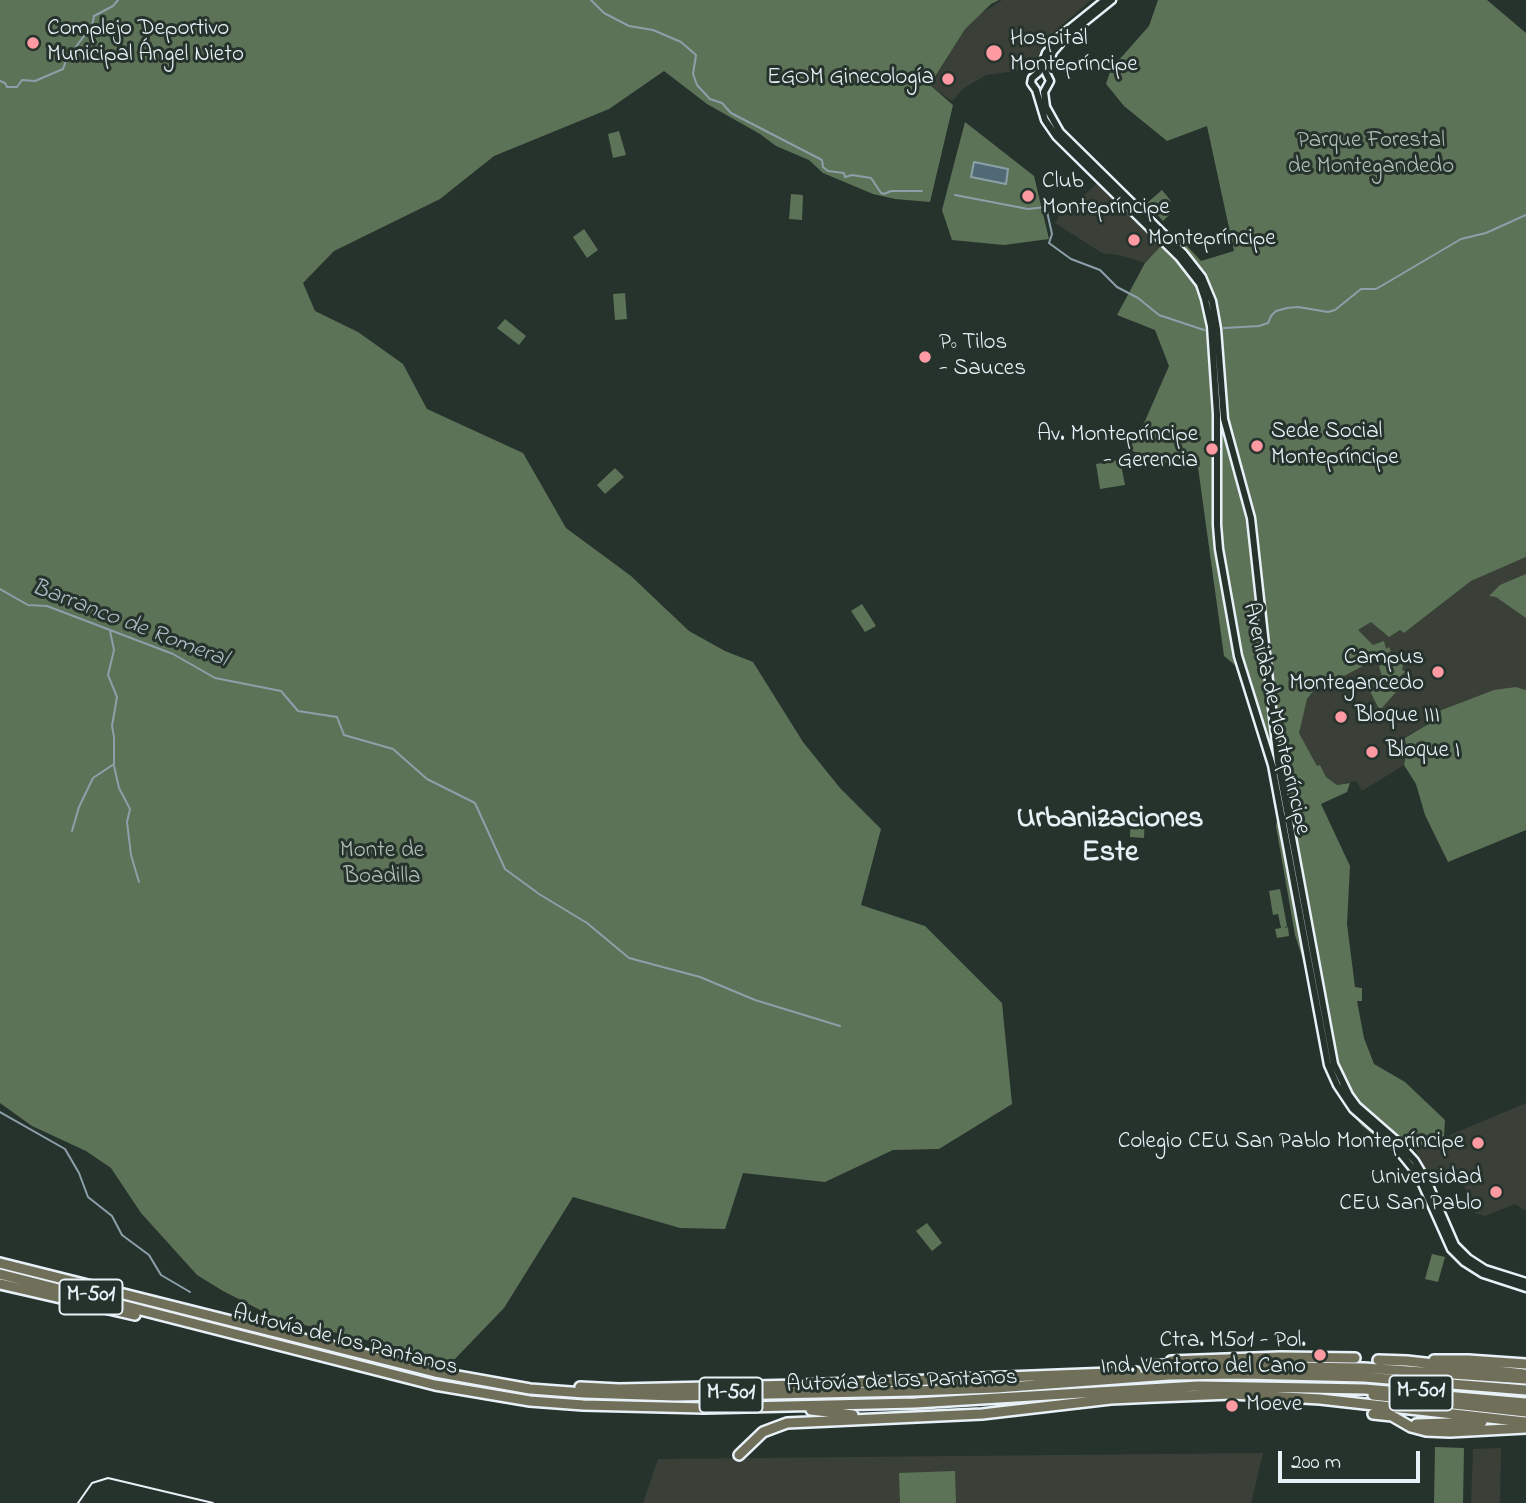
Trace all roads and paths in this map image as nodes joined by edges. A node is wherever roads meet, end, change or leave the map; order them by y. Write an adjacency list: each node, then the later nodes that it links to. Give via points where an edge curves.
1 (1105, 0): 3 (street, Avenida de Montepríncipe, via 1059,37 1046,53)
2 (1112, 0): 3 (street, Avenida de Montepríncipe, via 1066,37)
3 (1042, 72): 4 (street, Avenida de Montepríncipe, via 1050,82); 4 (street, Avenida de Montepríncipe, via 1031,80)
4 (1040, 90): 7 (street, Avenida de Montepríncipe, via 1056,127 1184,254 1202,277 1212,301 1225,426 1251,518 1278,762 1338,1076 1357,1106 1415,1161 1455,1245 1485,1269); 9 (street, Avenida de Montepríncipe, via 1045,120 1056,136 1179,257 1205,299 1217,415 1219,549 1238,656 1272,765 1333,1078 1353,1110 1410,1164 1451,1250 1483,1274)
5 (0, 1263): 19 (highway, Autovía de los Pantanos / M-501)
6 (0, 1274): 10 (highway, Autovía de los Pantanos / M-501)
7 (1526, 1282)
8 (0, 1284): 10 (highway)
9 (1526, 1288)
10 (182, 1322): 23 (highway, Autovía de los Pantanos / M-501, via 435,1385 519,1399 619,1407)
11 (1354, 1358): 14 (highway, via 1184,1359)
12 (1378, 1360): 13 (highway)
13 (1407, 1361): 15 (highway); 18 (highway)
14 (1150, 1364): 16 (highway); 18 (highway)
15 (1526, 1364)
16 (1063, 1373): 17 (highway); 19 (highway, via 966,1380 619,1389)
17 (1169, 1374): 19 (highway, Autovía de los Pantanos / M-501, via 996,1388 675,1396 530,1389); 21 (highway, Autovía de los Pantanos / M-501, via 1364,1377)
18 (1526, 1377)
19 (467, 1378)
20 (1316, 1388): 22 (highway, Autovía de los Pantanos / M-501); 23 (highway, Autovía de los Pantanos / M-501, via 1198,1386 996,1400); 26 (highway)
21 (1526, 1390)
22 (1526, 1403)
23 (781, 1407): 25 (highway)
24 (1373, 1414): 26 (highway, via 1426,1425)
25 (907, 1418): 26 (highway, via 1111,1398 1233,1394 1360,1401); 27 (highway, via 787,1423 763,1432)
26 (1526, 1421)
27 (739, 1455)

